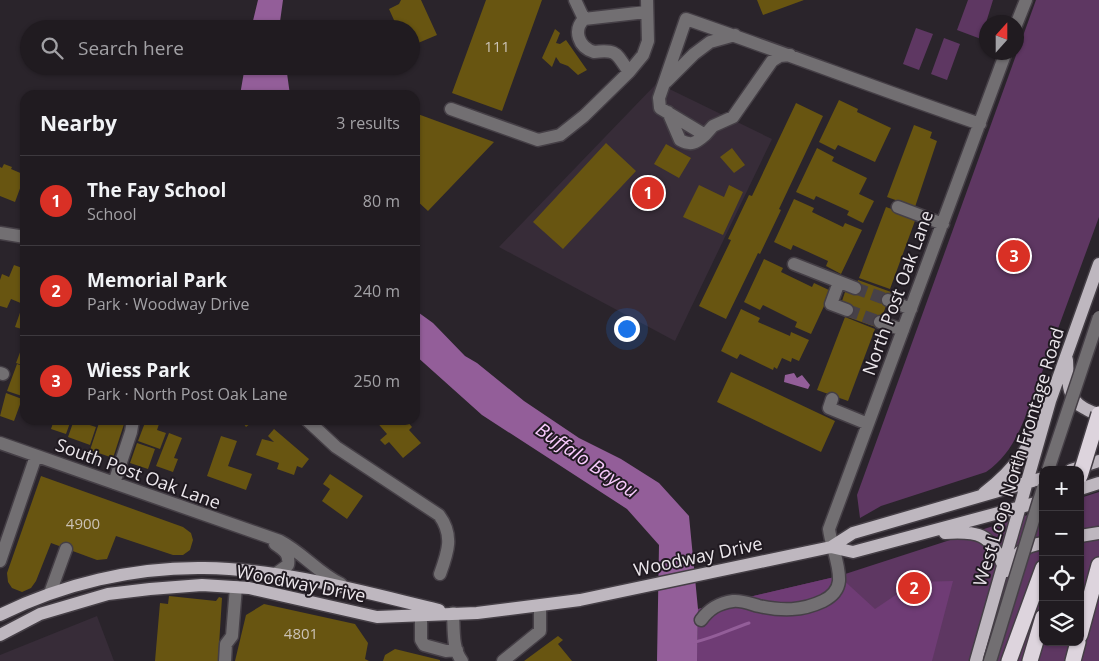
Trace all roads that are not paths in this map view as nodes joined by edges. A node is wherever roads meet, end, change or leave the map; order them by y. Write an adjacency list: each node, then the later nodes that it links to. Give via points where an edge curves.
1 (575, 0): 5 (street)
2 (1026, 0): 4 (street)
3 (646, 6): 5 (street); 9 (street, via 648,42 643,55)
4 (1020, 15)
5 (584, 18): 9 (street, via 578,24 577,35 582,44 594,52 614,51)
6 (735, 36): 7 (street); 10 (street, via 710,42); 10 (street, via 686,19)
7 (790, 55): 13 (street); 14 (street, via 772,61 733,117 713,126)
8 (1003, 60): 13 (street, North Post Oak Lane)
9 (629, 72): 11 (street, via 560,135 538,140)
10 (665, 83): 12 (street, via 659,98 660,108)
11 (451, 109)
12 (668, 112): 14 (street); 14 (street, via 680,140 696,143)
13 (980, 124): 16 (street, North Post Oak Lane)
14 (705, 134)
15 (898, 207): 16 (street)
16 (943, 224): 24 (street, North Post Oak Lane)
17 (0, 233): 18 (street)
18 (20, 235)
19 (794, 264): 21 (street)
20 (1099, 264): 29 (main road, West Loop North Frontage Road)
21 (839, 282): 22 (street); 25 (street, via 831,304)
22 (855, 288)
23 (888, 300): 24 (street)
24 (911, 309): 28 (street, North Post Oak Lane)
25 (847, 310)
26 (1099, 317): 39 (street, bridge)
27 (880, 322): 28 (street)
28 (903, 330): 33 (street, North Post Oak Lane)
29 (1067, 352): 31 (main road, West Loop North Frontage Road); 32 (main road, via 1069,391 1077,404)
30 (832, 399): 33 (street, via 829,408)
31 (1050, 401): 45 (main road, West Loop North Frontage Road); 47 (main road, via 1028,447 1003,478)
32 (1099, 413): 40 (highway, bridge)
33 (868, 424): 56 (street, North Post Oak Lane, via 829,528)
34 (133, 425): 44 (street)
35 (312, 425): 62 (street, via 336,447 439,515 449,541)
36 (0, 443): 37 (street, South Post Oak Lane)
37 (36, 456): 44 (street, South Post Oak Lane); 58 (street)
38 (1099, 461): 41 (main road)
39 (1049, 466)
40 (1083, 466)
41 (1083, 466)
42 (1039, 479): 45 (main road, Woodway Drive)
43 (1099, 483): 46 (main road)
44 (114, 484): 54 (street, South Post Oak Lane)
45 (1026, 484): 47 (main road, Woodway Drive); 50 (main road, West Loop North Frontage Road)
46 (1084, 488)
47 (980, 497): 56 (main road, Woodway Drive, via 854,533)
48 (1039, 501): 84 (street, bridge)
49 (1039, 502): 50 (main road, Woodway Drive)
50 (1018, 509): 53 (main road, Woodway Drive); 59 (main road, West Loop North Frontage Road)
51 (1099, 533): 52 (main road)
52 (1084, 535)
53 (916, 536): 56 (main road, Woodway Drive, via 853,552); 59 (main road, via 963,532 982,535 998,553)
54 (264, 537): 63 (street, South Post Oak Lane, via 290,558 288,565); 68 (street, South Post Oak Lane, via 294,548 319,572)
55 (1039, 544): 66 (main road, via 1029,545 1015,554)
56 (831, 546): 71 (main road, Woodway Drive); 75 (street, North Post Oak Lane, via 839,582 829,598 815,605 788,610 733,601 710,608)
57 (66, 549): 69 (street)
58 (0, 561)
59 (1003, 565): 66 (main road, West Loop North Frontage Road)
60 (1098, 567): 76 (highway)
61 (237, 571): 63 (main road, Woodway Drive); 65 (main road, Woodway Drive, via 206,568 159,570); 67 (main road)
62 (440, 574)
63 (274, 575): 68 (main road, Woodway Drive)
64 (1039, 578): 85 (highway)
65 (104, 579): 69 (main road, Woodway Drive); 70 (main road)
66 (998, 585): 83 (main road, West Loop North Frontage Road)
67 (236, 588): 70 (main road, Woodway Drive, via 202,585); 74 (main road, Woodway Drive, via 249,588 377,617); 81 (street, via 232,636 226,644)
68 (350, 588): 72 (main road, Woodway Drive)
69 (50, 594): 73 (main road, Woodway Drive)
70 (108, 594): 78 (main road, Woodway Drive, via 40,614)
71 (540, 606): 72 (main road, Woodway Drive); 82 (street, via 540,630)
72 (453, 613): 74 (main road, Woodway Drive); 80 (street)
73 (0, 615)
74 (421, 615): 80 (street, via 424,645)
75 (701, 620)
76 (1084, 620)
77 (1039, 631): 86 (highway)
78 (0, 635)
79 (1077, 646): 87 (highway)
80 (460, 655)
81 (225, 661)
82 (503, 661)
83 (976, 661)
84 (990, 661)
85 (1009, 661)
86 (1030, 661)
87 (1073, 661)

